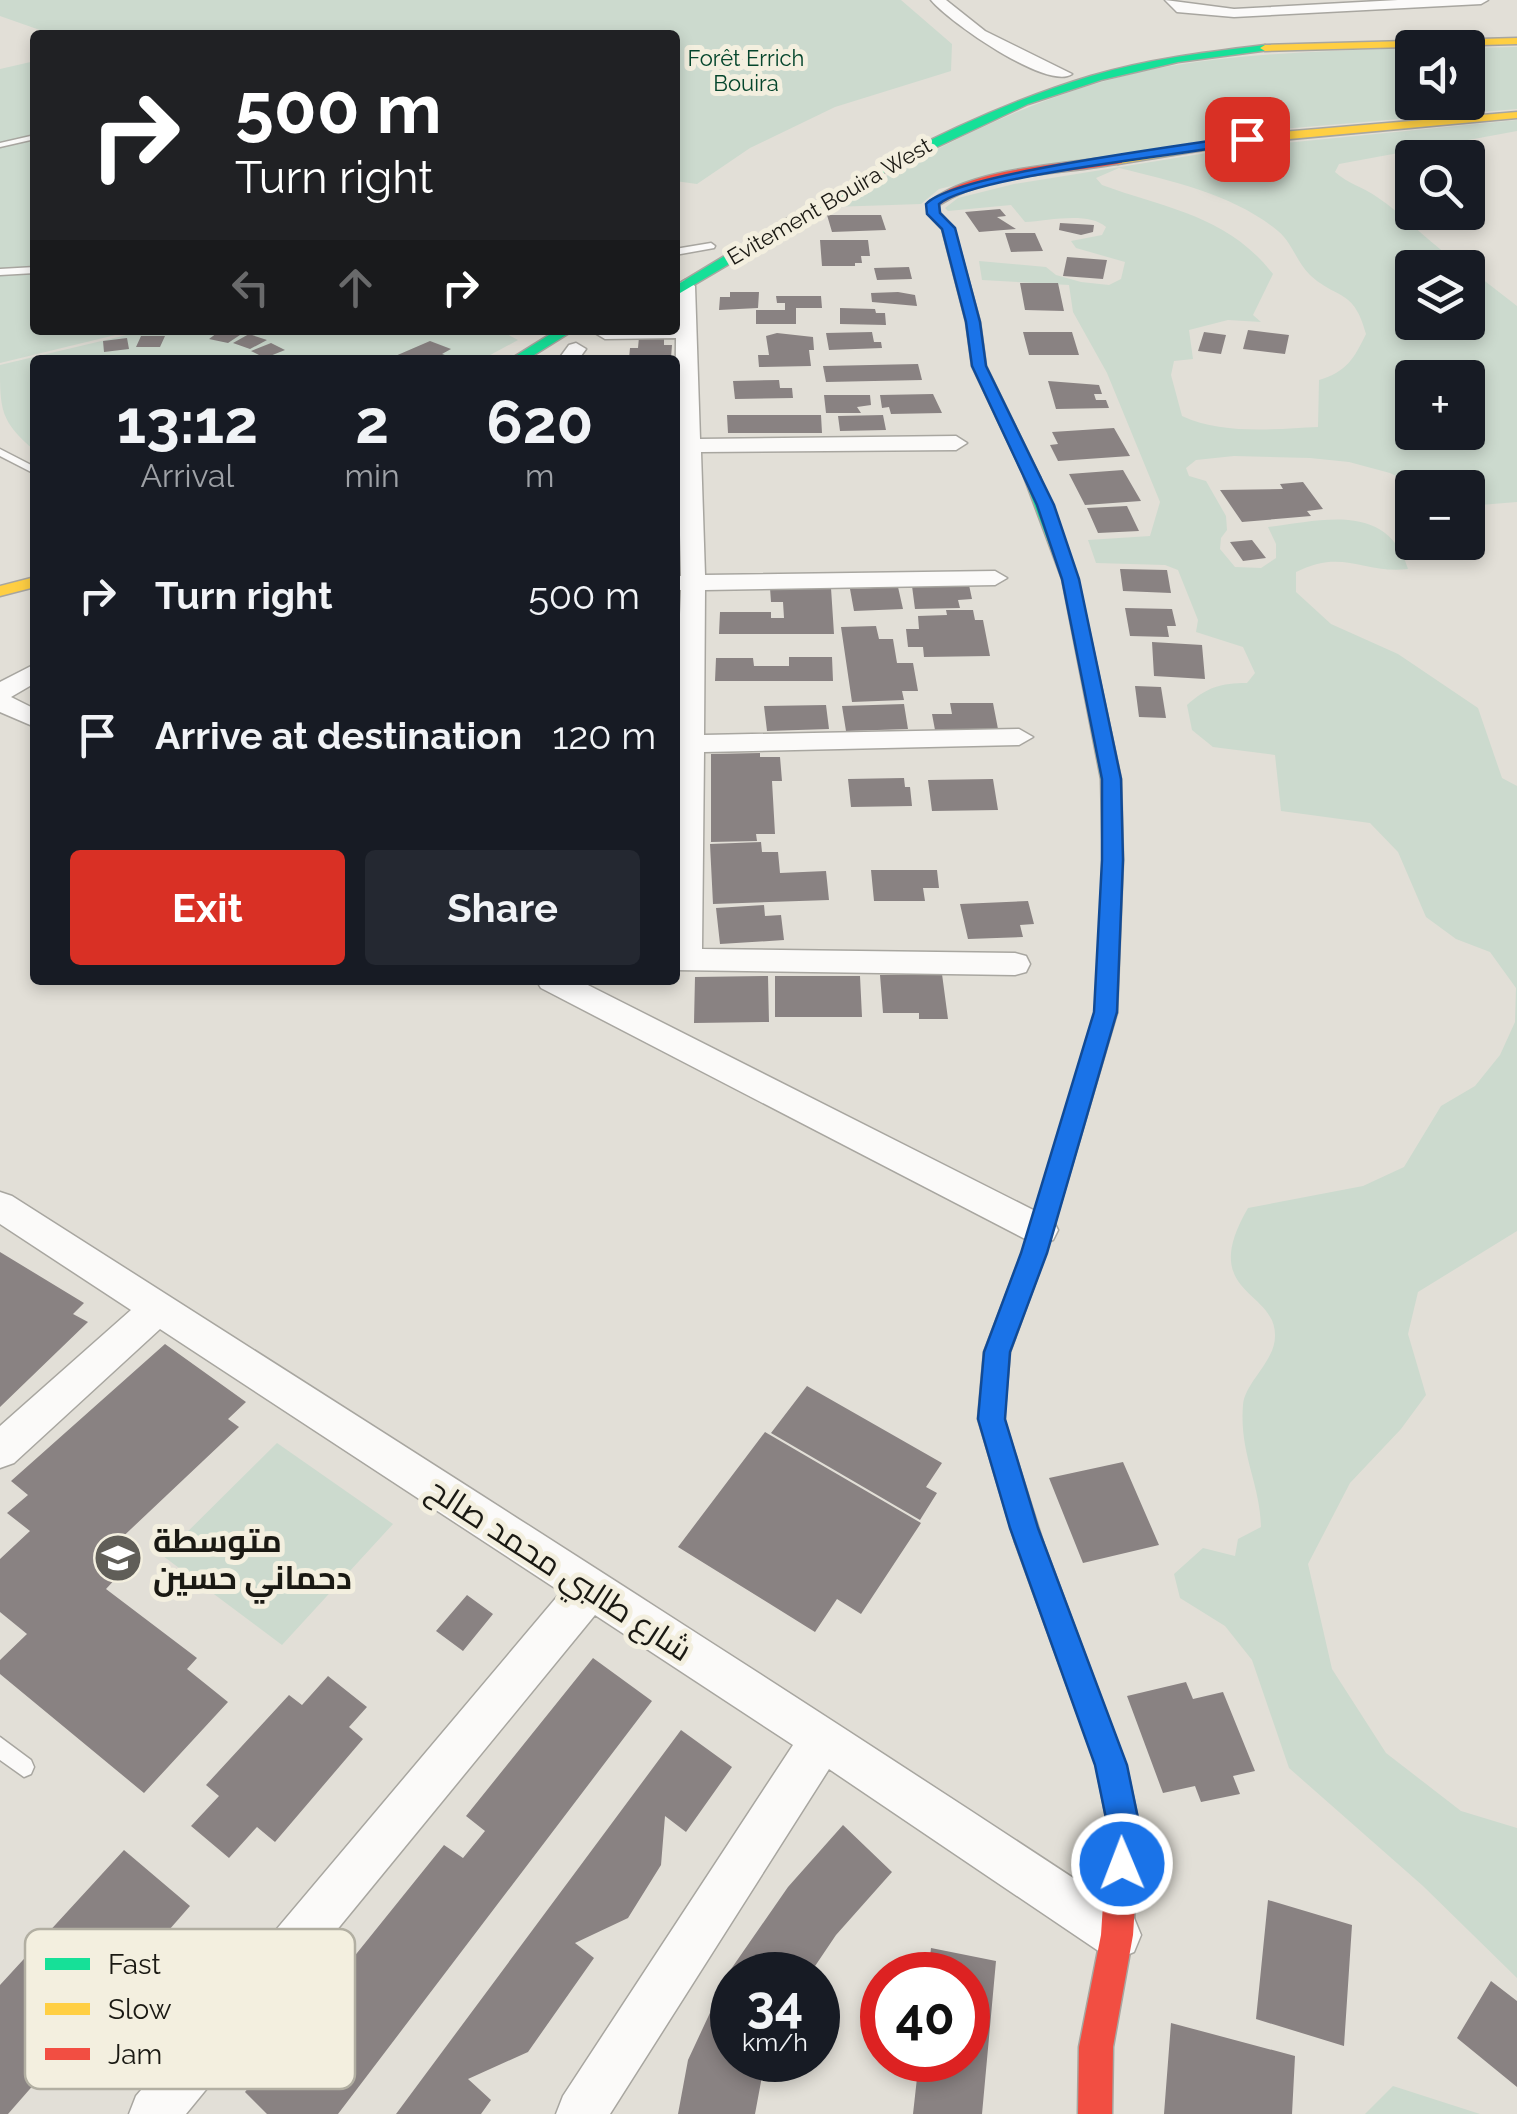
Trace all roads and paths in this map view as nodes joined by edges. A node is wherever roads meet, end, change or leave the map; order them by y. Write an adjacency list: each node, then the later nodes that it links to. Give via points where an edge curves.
1 (938, 0): 6 (street, via 1000,46)
2 (1172, 0): 3 (street, via 1182,9 1234,12)
3 (1481, 0)
4 (1517, 34): 6 (main road, Evitement Bouira West, via 1194,46)
5 (1517, 42): 14 (main road, Evitement Bouira West, via 1230,53 1162,60 1085,80 917,147)
6 (1064, 74): 10 (main road, Evitement Bouira West, via 887,142)
7 (1517, 115): 42 (main road, via 1247,139 1008,178 944,194 933,204 948,228 979,366 1046,505 1070,579 1111,779 1106,1012)
8 (30, 138): 9 (lane)
9 (0, 145)
10 (712, 246): 11 (lane); 15 (main road, Evitement Bouira West)
11 (680, 251)
12 (30, 270): 13 (lane)
13 (0, 272)
14 (680, 281)
15 (680, 281)
16 (680, 288): 18 (street)
17 (680, 332): 18 (street)
18 (687, 332): 23 (street)
19 (599, 335): 20 (main road)
20 (567, 350): 21 (main road)
21 (542, 355)
22 (956, 443): 23 (street)
23 (683, 446): 29 (street)
24 (0, 452): 25 (lane)
25 (30, 468)
26 (30, 559): 27 (main road)
27 (0, 567)
28 (995, 578): 29 (street)
29 (684, 582): 37 (street)
30 (30, 583): 31 (main road)
31 (0, 591)
32 (30, 675): 33 (street)
33 (0, 693)
34 (0, 702): 35 (street)
35 (30, 717)
36 (1019, 737): 37 (street)
37 (681, 743): 38 (street)
38 (680, 959): 39 (street)
39 (1015, 964)
40 (562, 985): 42 (street)
41 (0, 1206): 43 (street, شارع طالبي محمد صالح)
42 (1040, 1230): 50 (main road, via 997,1352 992,1419 1024,1528 1111,1765 1124,1828)
43 (159, 1308): 44 (street); 45 (street, شارع طالبي محمد صالح)
44 (0, 1452)
45 (590, 1589): 46 (street, شارع طالبي محمد صالح); 49 (street)
46 (823, 1739): 50 (street, شارع طالبي محمد صالح); 52 (street)
47 (0, 1747): 48 (lane)
48 (24, 1768)
49 (308, 1929)
50 (1117, 1935): 55 (main road, via 1096,2047)
51 (175, 2089): 53 (street)
52 (613, 2090): 54 (street)
53 (154, 2114)
54 (581, 2114)
55 (1095, 2114)

